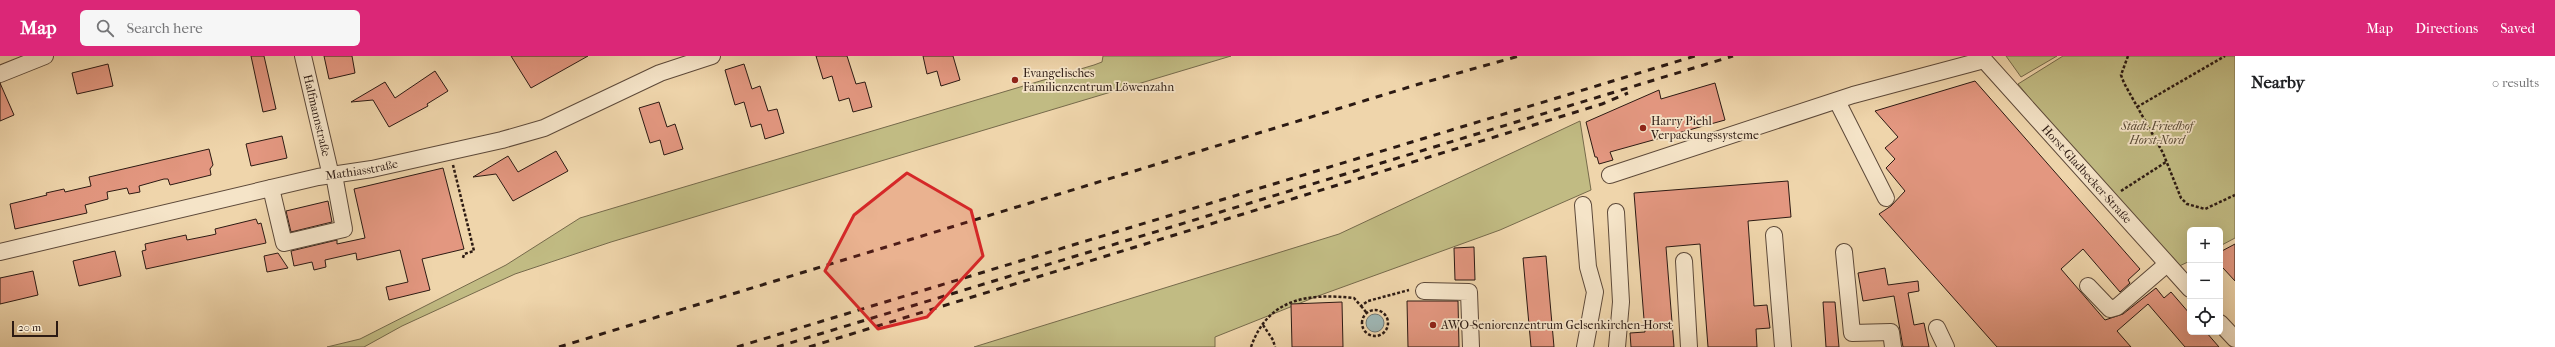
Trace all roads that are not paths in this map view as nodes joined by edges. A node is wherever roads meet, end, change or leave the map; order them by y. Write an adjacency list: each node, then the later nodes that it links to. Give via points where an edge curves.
1 (303, 56): 6 (street, Halfmannstraße)
2 (712, 56): 6 (street, Mathiasstraße, via 660,73 568,119 544,128 450,151)
3 (42, 57): 4 (street)
4 (0, 74)
5 (1837, 101): 7 (street); 9 (street); 16 (street, Horst-Gladbecker-Straße, via 1984,60)
6 (332, 175): 8 (street, Mathiasstraße); 8 (street, Halfmannstraße, via 344,228 284,243)
7 (1610, 175)
8 (271, 188): 13 (street, Mathiasstraße)
9 (1886, 198)
10 (1583, 205): 24 (street, via 1588,267 1595,292)
11 (1616, 212): 25 (street, via 1621,302)
12 (1774, 235): 27 (street)
13 (0, 252)
14 (1844, 252): 28 (street, via 1852,333 1891,332)
15 (1684, 261): 26 (street)
16 (2167, 264): 17 (street, via 2117,307 2110,309); 18 (street, Horst-Gladbecker-Straße)
17 (2088, 286)
18 (2187, 286)
19 (1424, 291): 23 (street, via 1469,292)
20 (2223, 325): 22 (street)
21 (1937, 328): 29 (street)
22 (2235, 339)
23 (1471, 347)
24 (1585, 347)
25 (1617, 347)
26 (1689, 347)
27 (1783, 347)
28 (1893, 347)
29 (1946, 347)

